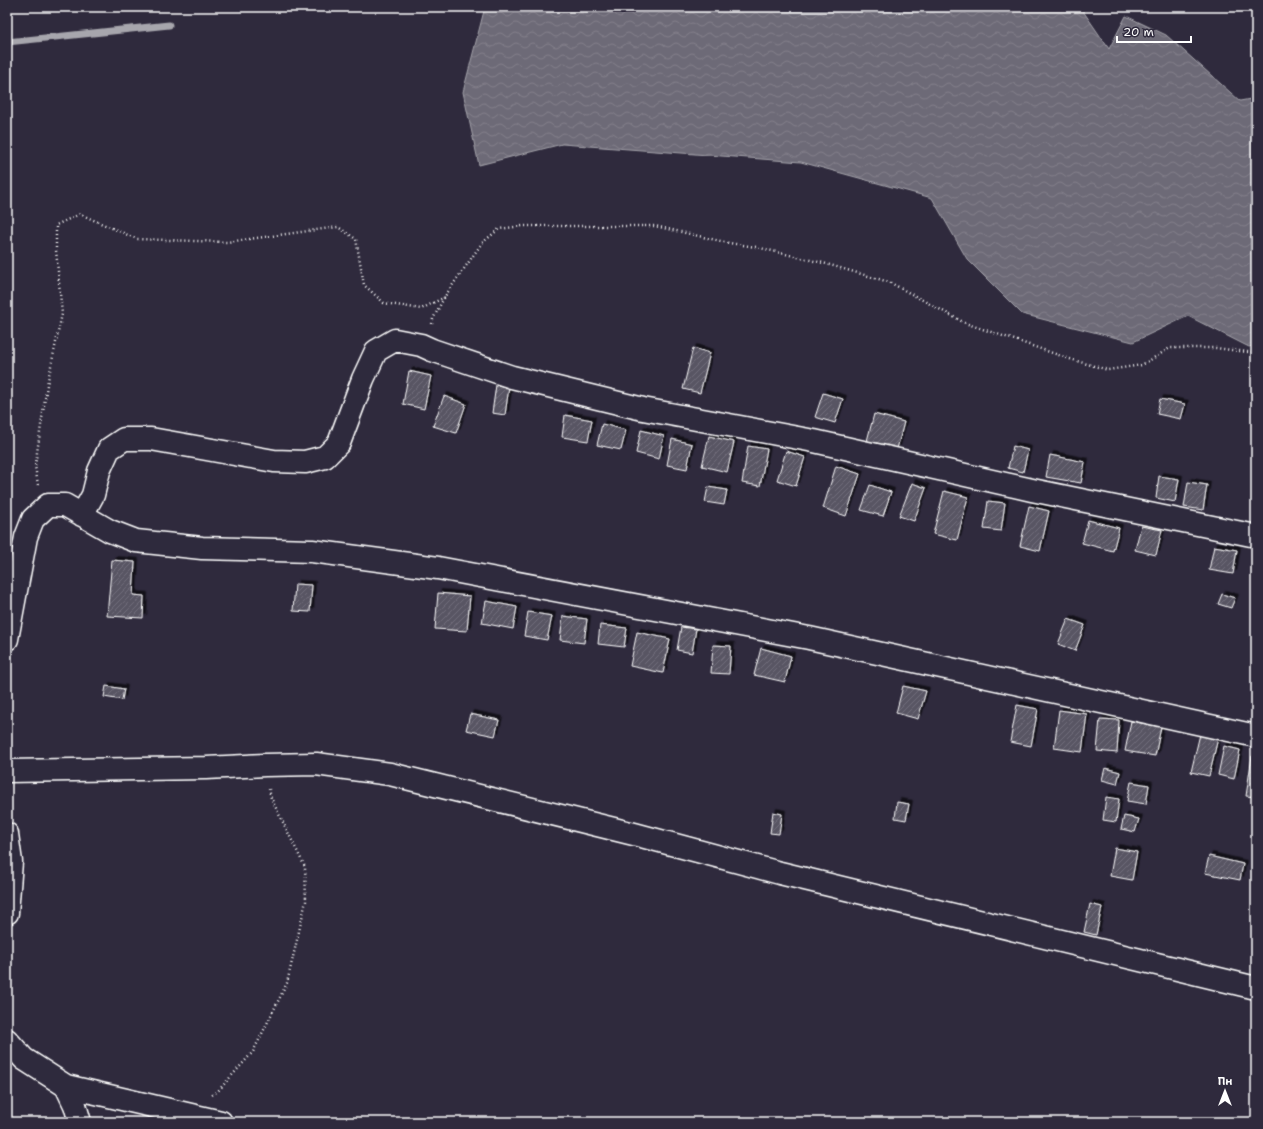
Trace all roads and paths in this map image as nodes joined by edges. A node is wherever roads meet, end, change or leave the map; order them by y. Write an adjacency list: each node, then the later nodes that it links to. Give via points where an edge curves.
1 (445, 296): 2 (path, via 433,319); 3 (path, via 482,243 499,229 523,226 655,226 824,263 889,282 965,323 1108,370 1142,365 1170,348 1216,348); 4 (path, via 421,309 384,303 364,285 356,239 338,227 227,242 137,239 80,214 56,225 62,314 47,384 35,466)
2 (432, 350): 5 (street, via 395,340 376,351 339,443 325,457 304,462 274,461 151,439 124,439 109,449 99,471 93,495); 6 (street, via 512,377 643,409 814,441 1032,490)
3 (1256, 354)
4 (42, 512): 5 (street, via 48,505 65,505); 7 (street, via 34,519 26,537)
5 (82, 515): 8 (street, via 110,531 136,541 202,548 312,551 438,568 809,638)
6 (1256, 536)
7 (7, 639)
8 (1256, 736)
9 (265, 765): 10 (street); 13 (street, via 316,764 390,774 780,873); 16 (path, via 271,798 305,867 306,901 287,983 253,1052 218,1091)
10 (7, 771)
11 (7, 834): 12 (street, via 11,862)
12 (7, 913)
13 (1256, 988)
14 (7, 1040): 15 (street, via 24,1059)
15 (66, 1086): 16 (street); 17 (street)
16 (186, 1114): 18 (street)
17 (80, 1122)
18 (221, 1122)

